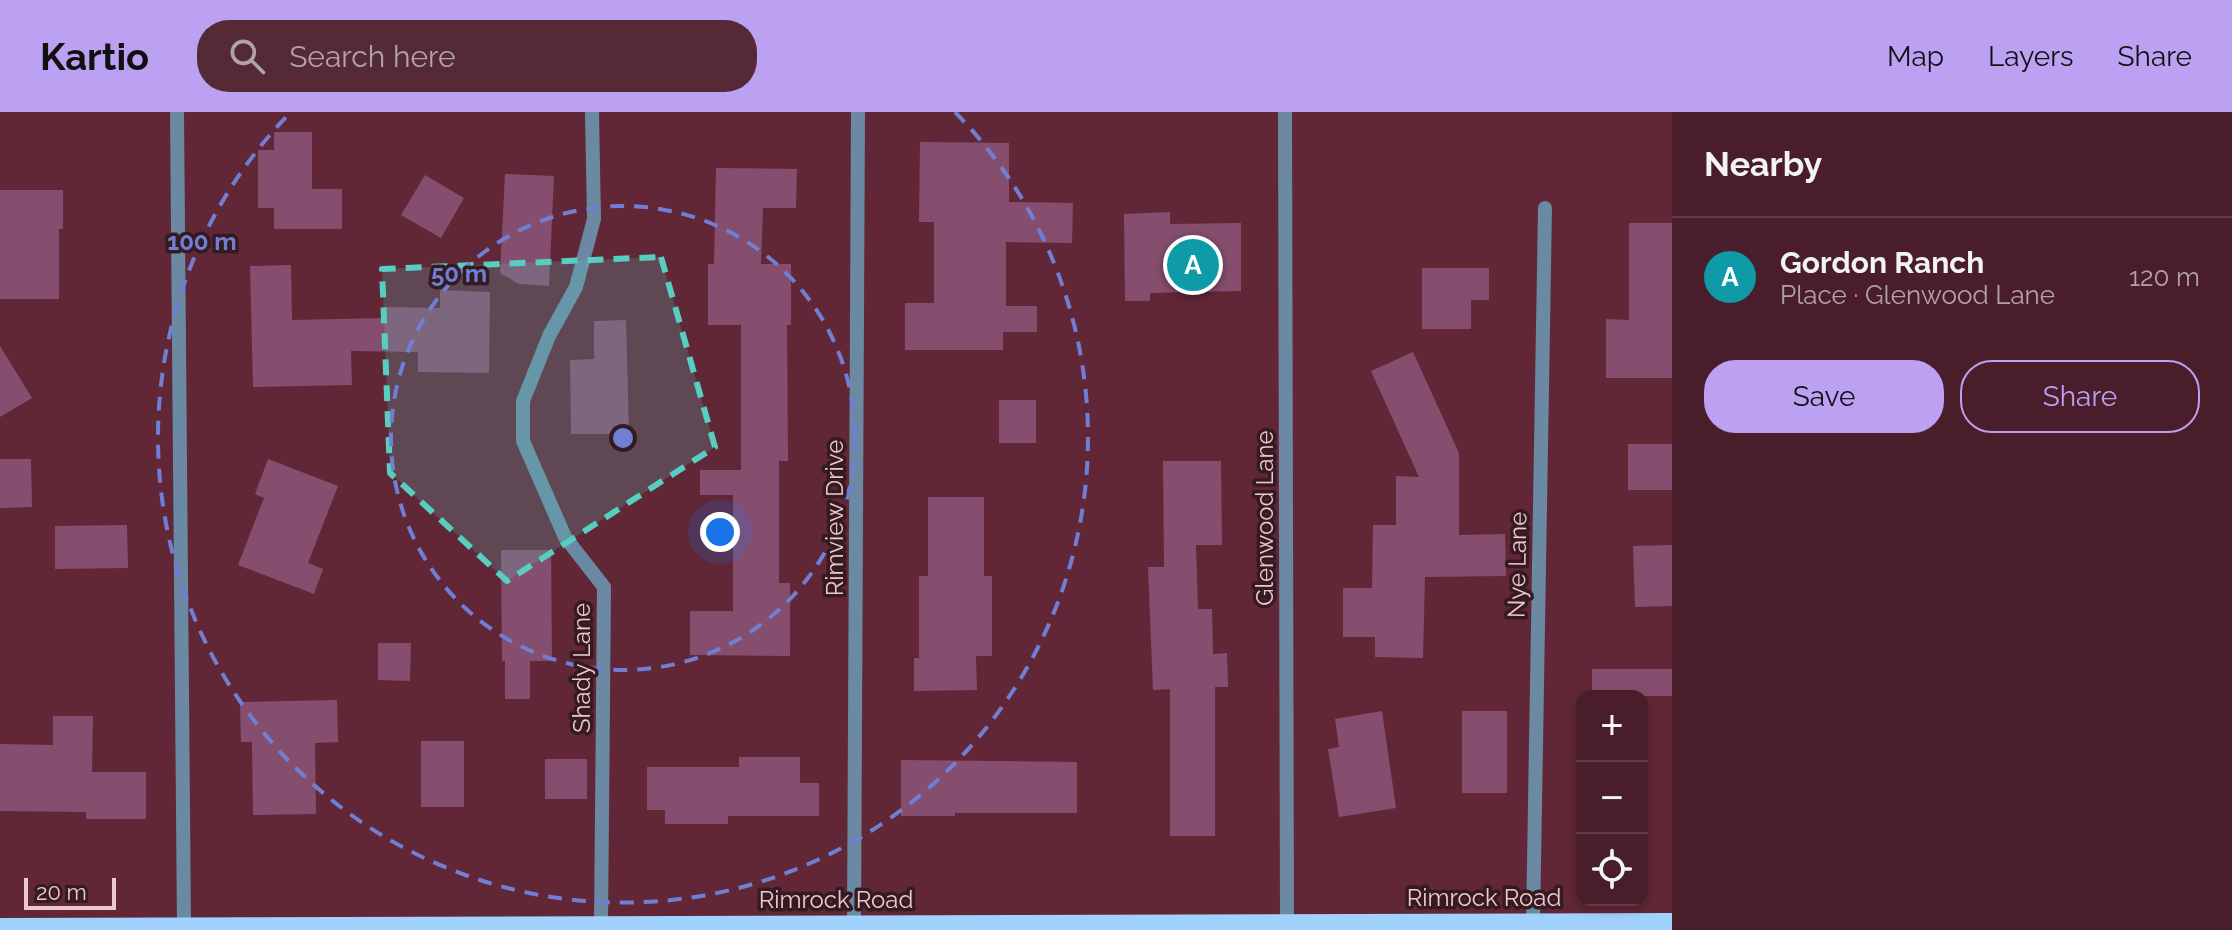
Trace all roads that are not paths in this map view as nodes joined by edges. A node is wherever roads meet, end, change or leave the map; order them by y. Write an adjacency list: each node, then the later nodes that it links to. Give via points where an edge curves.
1 (177, 112): 11 (street)
2 (592, 112): 10 (street, Shady Lane, via 594,219 576,287 523,401 523,441 565,537 604,587)
3 (858, 112): 9 (street, Rimview Drive)
4 (1285, 112): 8 (street, Glenwood Lane)
5 (1545, 208): 6 (street, Nye Lane)
6 (1533, 923): 7 (main road, Rimrock Road); 12 (main road, Rimrock Road)
7 (1672, 923)
8 (1287, 924): 9 (main road, Rimrock Road); 12 (main road, Rimrock Road)
9 (854, 925): 10 (main road, Rimrock Road)
10 (601, 926): 11 (main road, Rimrock Road)
11 (184, 927): 14 (main road, Rimrock Road)
12 (1342, 927)
13 (0, 928): 14 (main road, Rimrock Road)
14 (141, 929)

